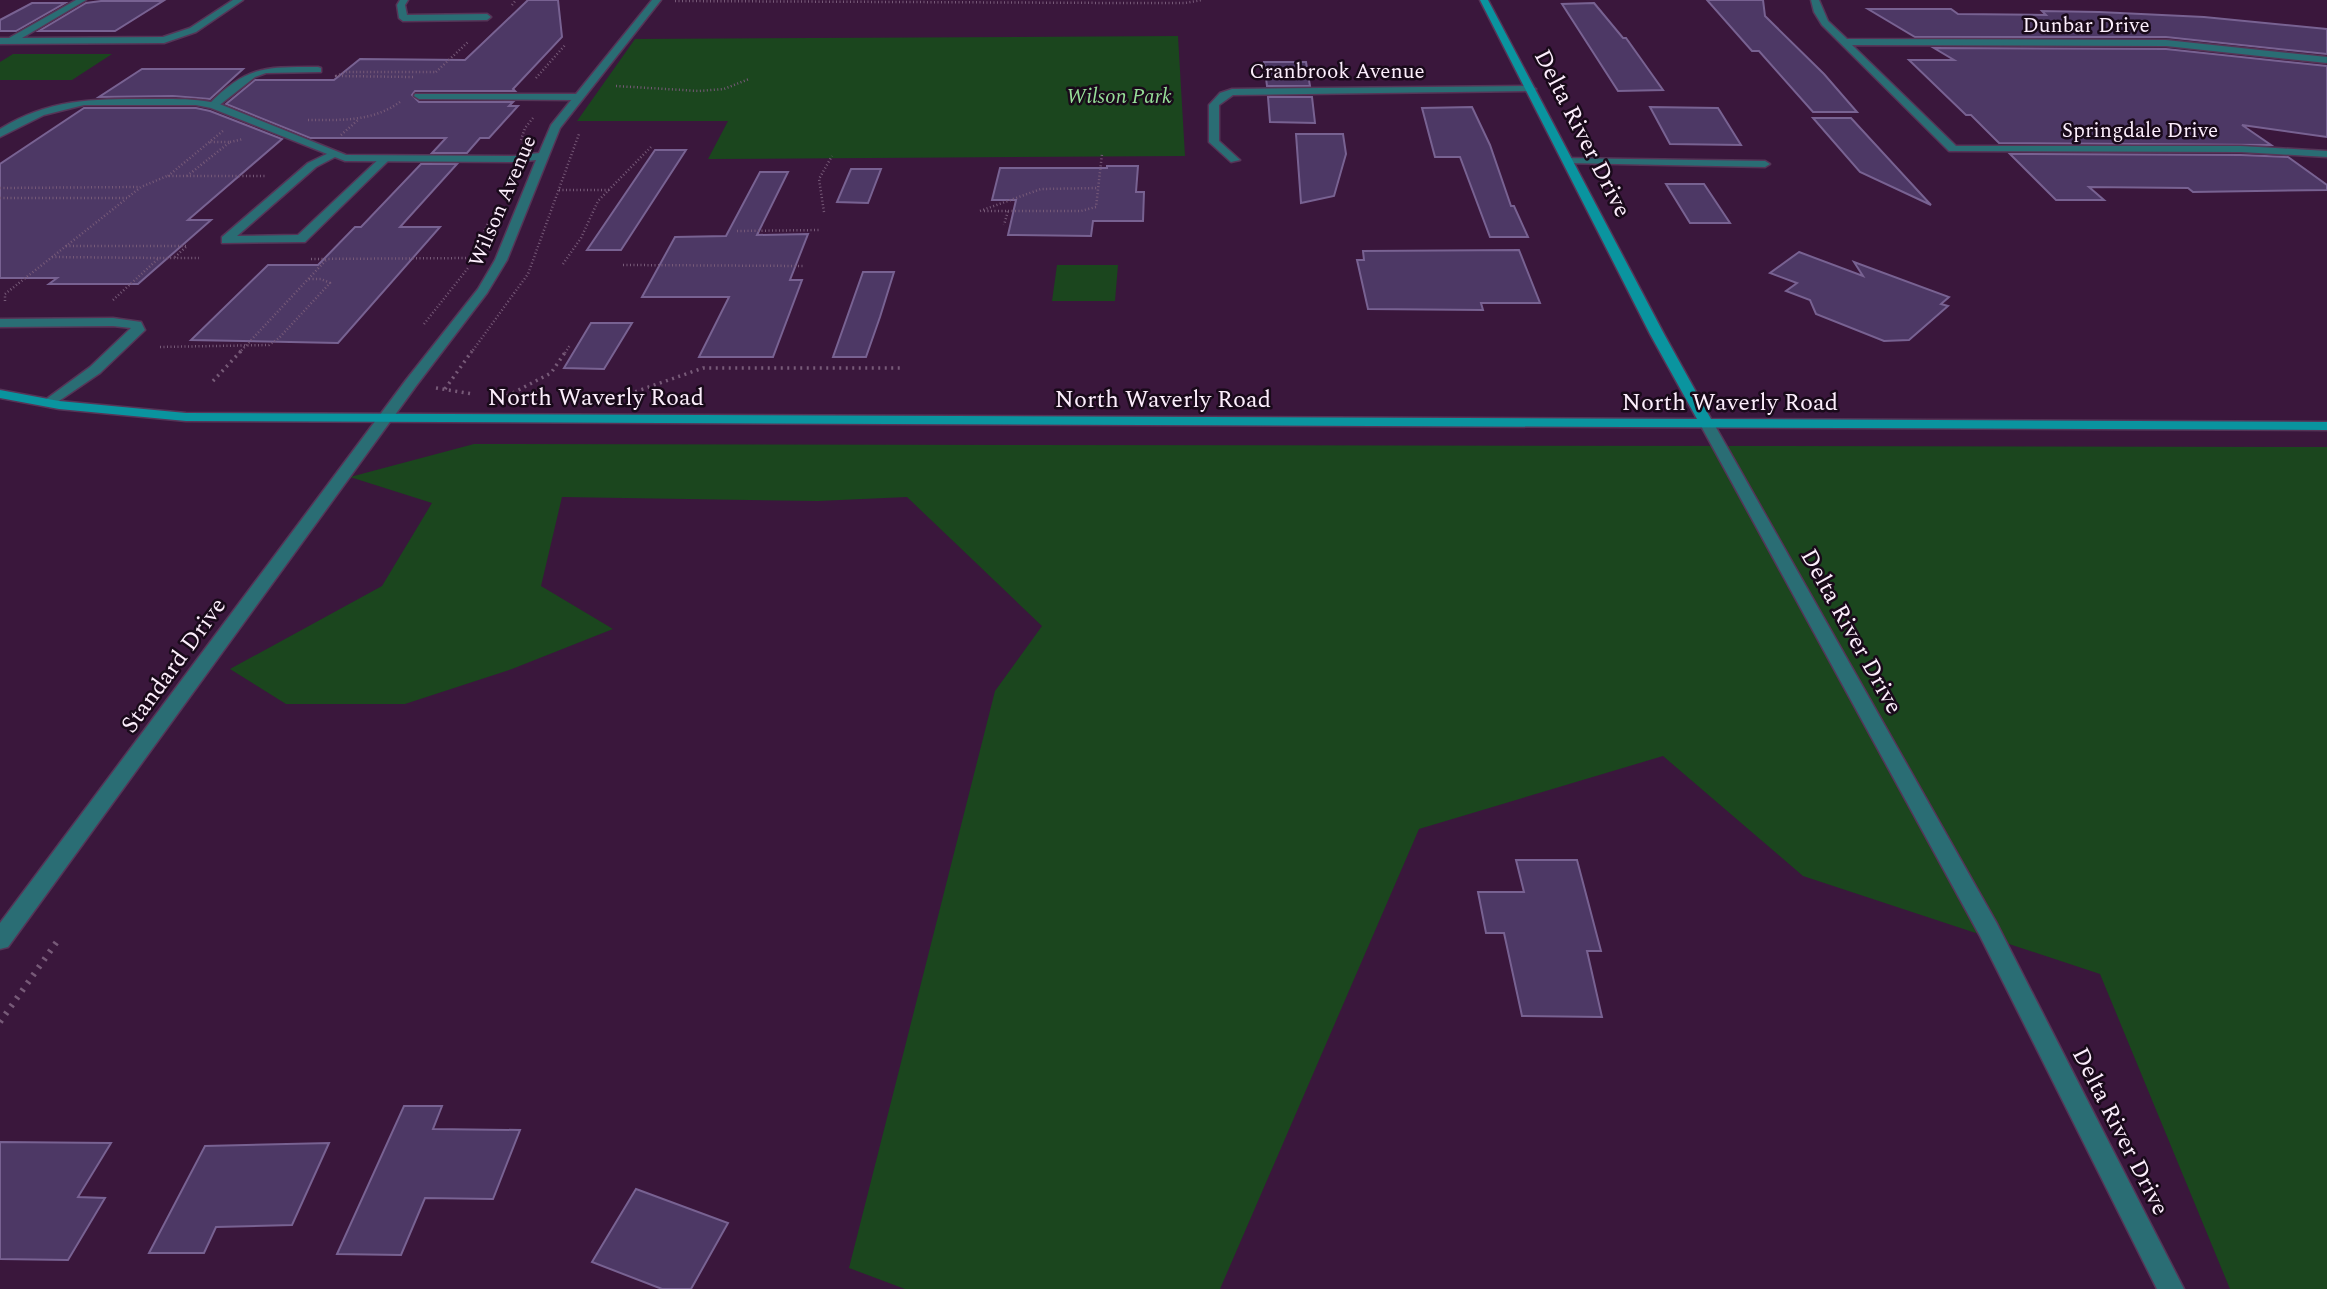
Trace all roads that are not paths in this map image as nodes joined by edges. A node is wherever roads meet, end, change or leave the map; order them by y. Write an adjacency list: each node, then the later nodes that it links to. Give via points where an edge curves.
1 (82, 0): 8 (street)
2 (239, 0): 8 (street, via 193,30 164,40)
3 (404, 0): 7 (street, via 403,18)
4 (657, 0): 14 (street, Wilson Avenue)
5 (1484, 0): 12 (main road, Delta River Drive)
6 (1815, 0): 9 (street, via 1825,23)
7 (487, 17)
8 (5, 41)
9 (1844, 42): 10 (street, Dunbar Drive, via 2165,43); 18 (street, Springdale Drive, via 1953,149 2241,149)
10 (2327, 60)
11 (318, 70): 15 (street, via 265,70)
12 (1531, 89): 21 (street, Cranbrook Avenue, via 1232,92 1212,106 1214,142); 22 (main road, Delta River Drive)
13 (419, 96): 14 (street)
14 (576, 97): 19 (street, Wilson Avenue)
15 (213, 105): 16 (street, via 84,102 28,116); 17 (street)
16 (0, 134)
17 (333, 154): 20 (street); 20 (street, via 312,164 226,240 301,239)
18 (2327, 154)
19 (541, 156): 20 (street); 27 (street, Wilson Avenue, via 493,274)
20 (385, 159)
21 (1235, 160)
22 (1567, 160): 23 (street); 28 (main road, Delta River Drive)
23 (1765, 164)
24 (0, 323): 26 (street, via 136,325 138,330 95,370)
25 (0, 394): 26 (main road, North Waverly Road)
26 (50, 403): 27 (main road, North Waverly Road, via 186,417)
27 (385, 419): 28 (main road, North Waverly Road); 30 (street, Standard Drive)
28 (1707, 424): 29 (main road, North Waverly Road); 31 (street, Delta River Drive, via 1989,929)
29 (2327, 426)
30 (0, 940)
31 (2171, 1289)

